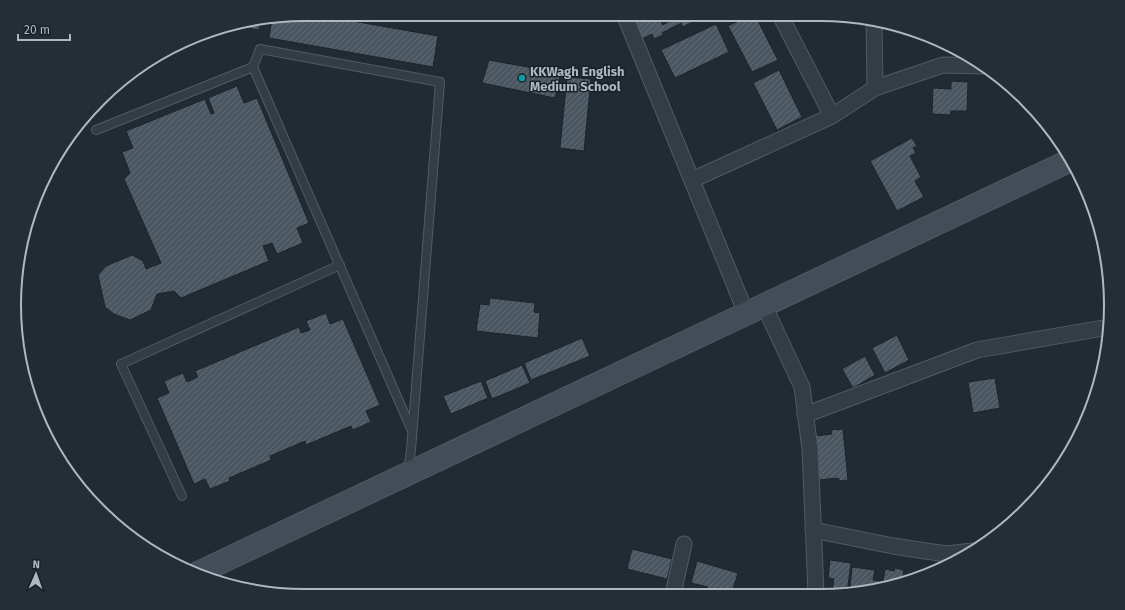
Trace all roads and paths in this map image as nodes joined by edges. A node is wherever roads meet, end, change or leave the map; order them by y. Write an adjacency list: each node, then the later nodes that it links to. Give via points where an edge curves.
1 (627, 21): 10 (street)
2 (784, 21): 7 (street)
3 (874, 26): 6 (street)
4 (973, 66): 6 (street, via 943,65)
5 (253, 67): 8 (lane); 11 (lane); 15 (lane, via 260,48 440,82)
6 (875, 88): 7 (street)
7 (832, 116): 10 (street)
8 (96, 130)
9 (1066, 163): 12 (street)
10 (692, 180): 12 (street)
11 (340, 265): 15 (lane); 17 (lane, via 121,364)
12 (755, 309): 14 (street, via 802,387); 16 (street)
13 (1103, 328): 14 (street, via 977,350)
14 (805, 415): 18 (street, via 810,449)
15 (413, 431): 16 (lane)
16 (407, 474): 21 (street)
17 (182, 496)
18 (813, 530): 20 (street, via 893,546 946,554); 23 (street)
19 (684, 544): 22 (street)
20 (959, 553)
21 (204, 570)
22 (674, 589)
23 (816, 589)

